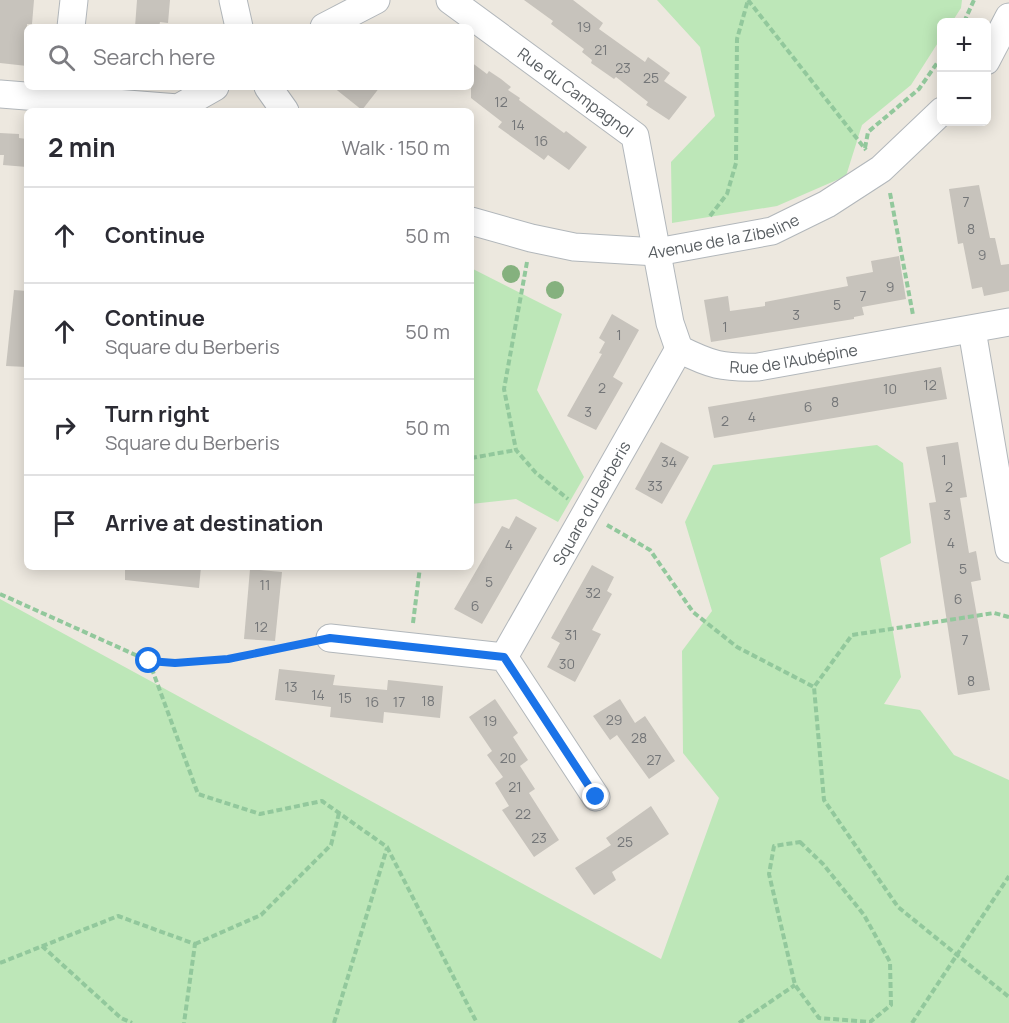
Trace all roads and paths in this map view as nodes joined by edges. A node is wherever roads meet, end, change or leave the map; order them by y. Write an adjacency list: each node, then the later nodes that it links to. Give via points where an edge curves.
1 (74, 0): 9 (street)
2 (233, 0): 10 (street)
3 (376, 0): 11 (street)
4 (450, 0): 25 (street, Rue du Campagnol, via 635,136)
5 (748, 0): 22 (path); 24 (path, via 737,39 736,163 727,194 702,225)
6 (974, 0): 8 (path)
7 (1009, 17): 12 (street)
8 (966, 18)
9 (71, 24)
10 (238, 24)
11 (330, 24)
12 (991, 53)
13 (937, 63): 22 (path, via 919,89 868,132)
14 (210, 90): 19 (street)
15 (270, 90): 20 (street)
16 (64, 93): 17 (street); 18 (street)
17 (0, 94)
18 (165, 108)
19 (181, 108)
20 (283, 108)
21 (937, 114): 22 (street, Avenue de la Zibeline)
22 (873, 159): 24 (street, Avenue de la Zibeline, via 827,204 772,231); 28 (path, via 888,185)
23 (474, 222): 25 (street, Avenue de la Zibeline, via 573,247)
24 (693, 245): 25 (street, Avenue de la Zibeline)
25 (657, 252): 29 (street, via 670,323)
26 (1009, 322): 27 (street, Rue de l'Aubépine)
27 (972, 330): 28 (street, Rue de l'Aubépine); 32 (street)
28 (918, 339): 29 (street, Rue de l'Aubépine, via 758,368 728,368)
29 (679, 349): 38 (street, Square du Berberis)
30 (516, 450): 31 (path)
31 (474, 457)
32 (1008, 538)
33 (420, 570): 37 (path)
34 (0, 594): 39 (path)
35 (1009, 617): 46 (path, via 994,613 852,635 814,687 824,800 898,907)
36 (330, 638): 37 (street); 39 (path, via 228,659)
37 (410, 646): 38 (street)
38 (504, 657): 40 (street)
39 (149, 661): 41 (path, via 198,794 260,814 321,801)
40 (596, 797)
41 (339, 813): 42 (path); 44 (path, via 331,845 261,915)
42 (387, 847): 52 (path); 53 (path)
43 (1009, 876): 46 (path)
44 (195, 944): 45 (path, via 118,916); 51 (path)
45 (42, 946): 47 (path); 50 (path, via 121,1018)
46 (957, 955): 49 (path); 55 (path)
47 (0, 963)
48 (795, 985): 48 (path, via 769,874 774,846 800,842 864,915 890,962 891,1005 870,1022 819,1018); 54 (path)
49 (1009, 997)
50 (132, 1023)
51 (184, 1023)
52 (334, 1023)
53 (477, 1023)
54 (739, 1023)
55 (912, 1023)

